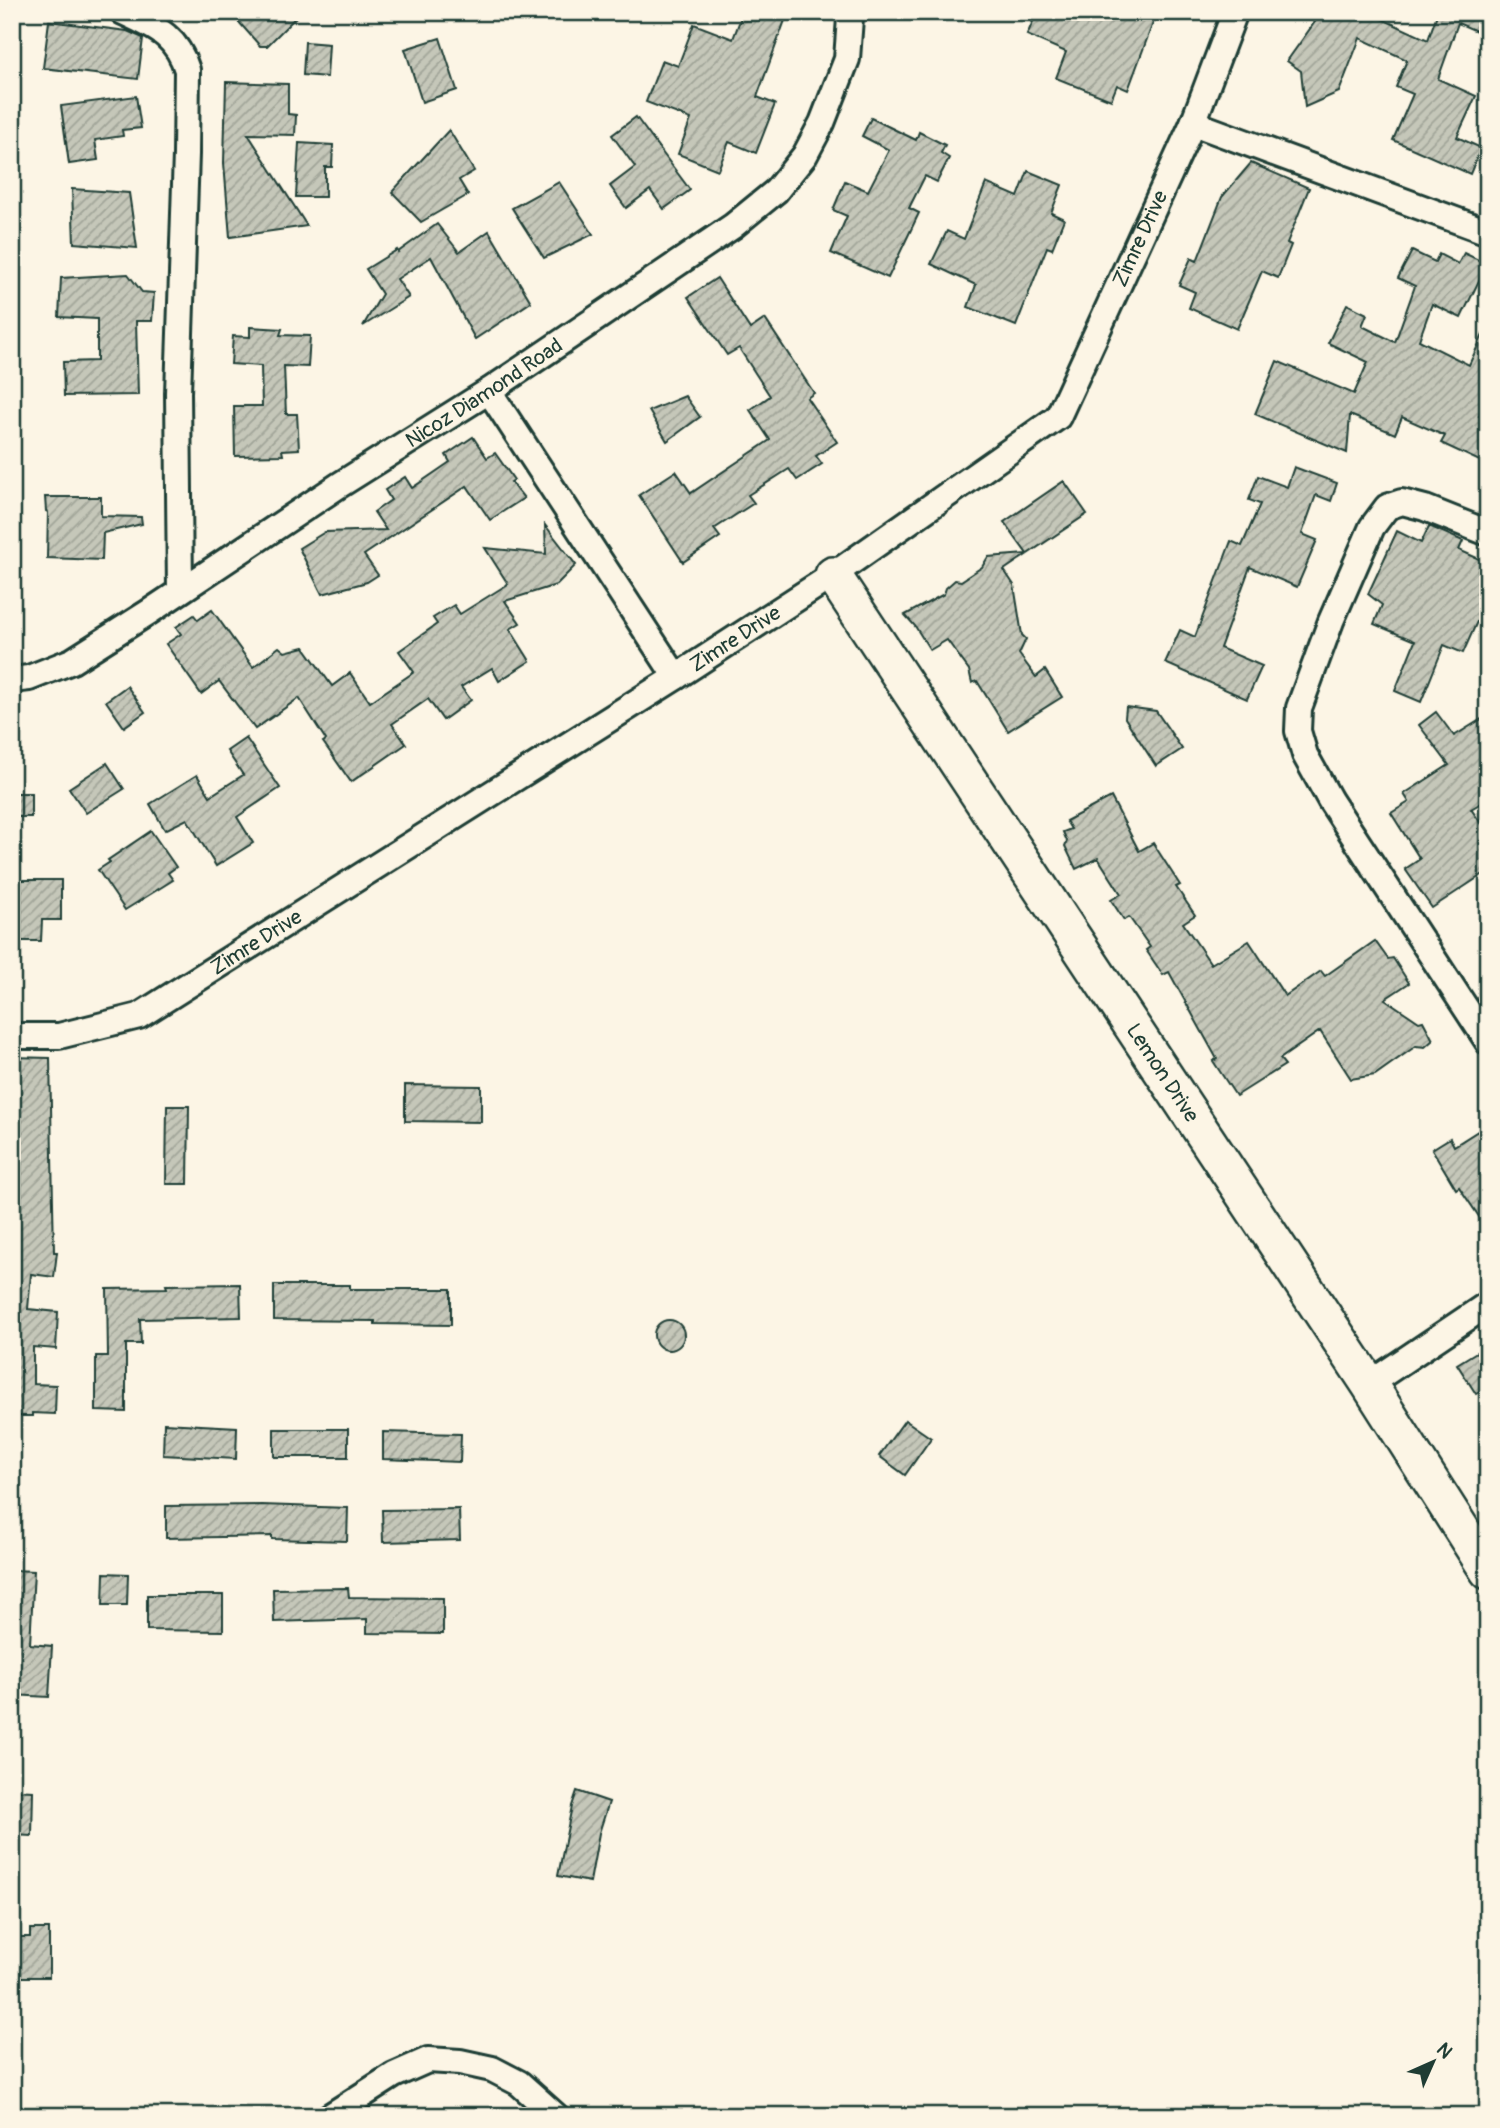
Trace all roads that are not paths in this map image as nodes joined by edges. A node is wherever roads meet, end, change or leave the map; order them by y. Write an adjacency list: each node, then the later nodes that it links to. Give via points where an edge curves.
1 (123, 12): 9 (street, via 163,32 175,43 187,70 178,393)
2 (849, 12): 6 (street, Nicoz Diamond Road, via 847,59 822,123 805,155 776,191 733,226)
3 (1235, 12): 4 (street, Zimre Drive)
4 (1193, 122): 5 (street); 8 (street, Zimre Drive, via 1059,417)
5 (1488, 232)
6 (489, 391): 9 (street, Nicoz Diamond Road); 10 (street)
7 (1488, 533): 13 (street, via 1402,502 1387,507 1372,527 1331,621 1299,708 1298,731 1305,755 1330,800)
8 (833, 575): 10 (street, Zimre Drive); 15 (street, Lemon Drive)
9 (180, 590): 11 (street, Nicoz Diamond Road, via 72,661)
10 (676, 677): 12 (street, Zimre Drive, via 139,1016 59,1037)
11 (12, 680)
12 (12, 1036)
13 (1488, 1042)
14 (1488, 1304): 15 (street)
15 (1368, 1384): 16 (street, Lemon Drive)
16 (1488, 1571)
17 (330, 2116): 18 (street, via 394,2075 428,2060 492,2069 519,2083)
18 (556, 2116)

